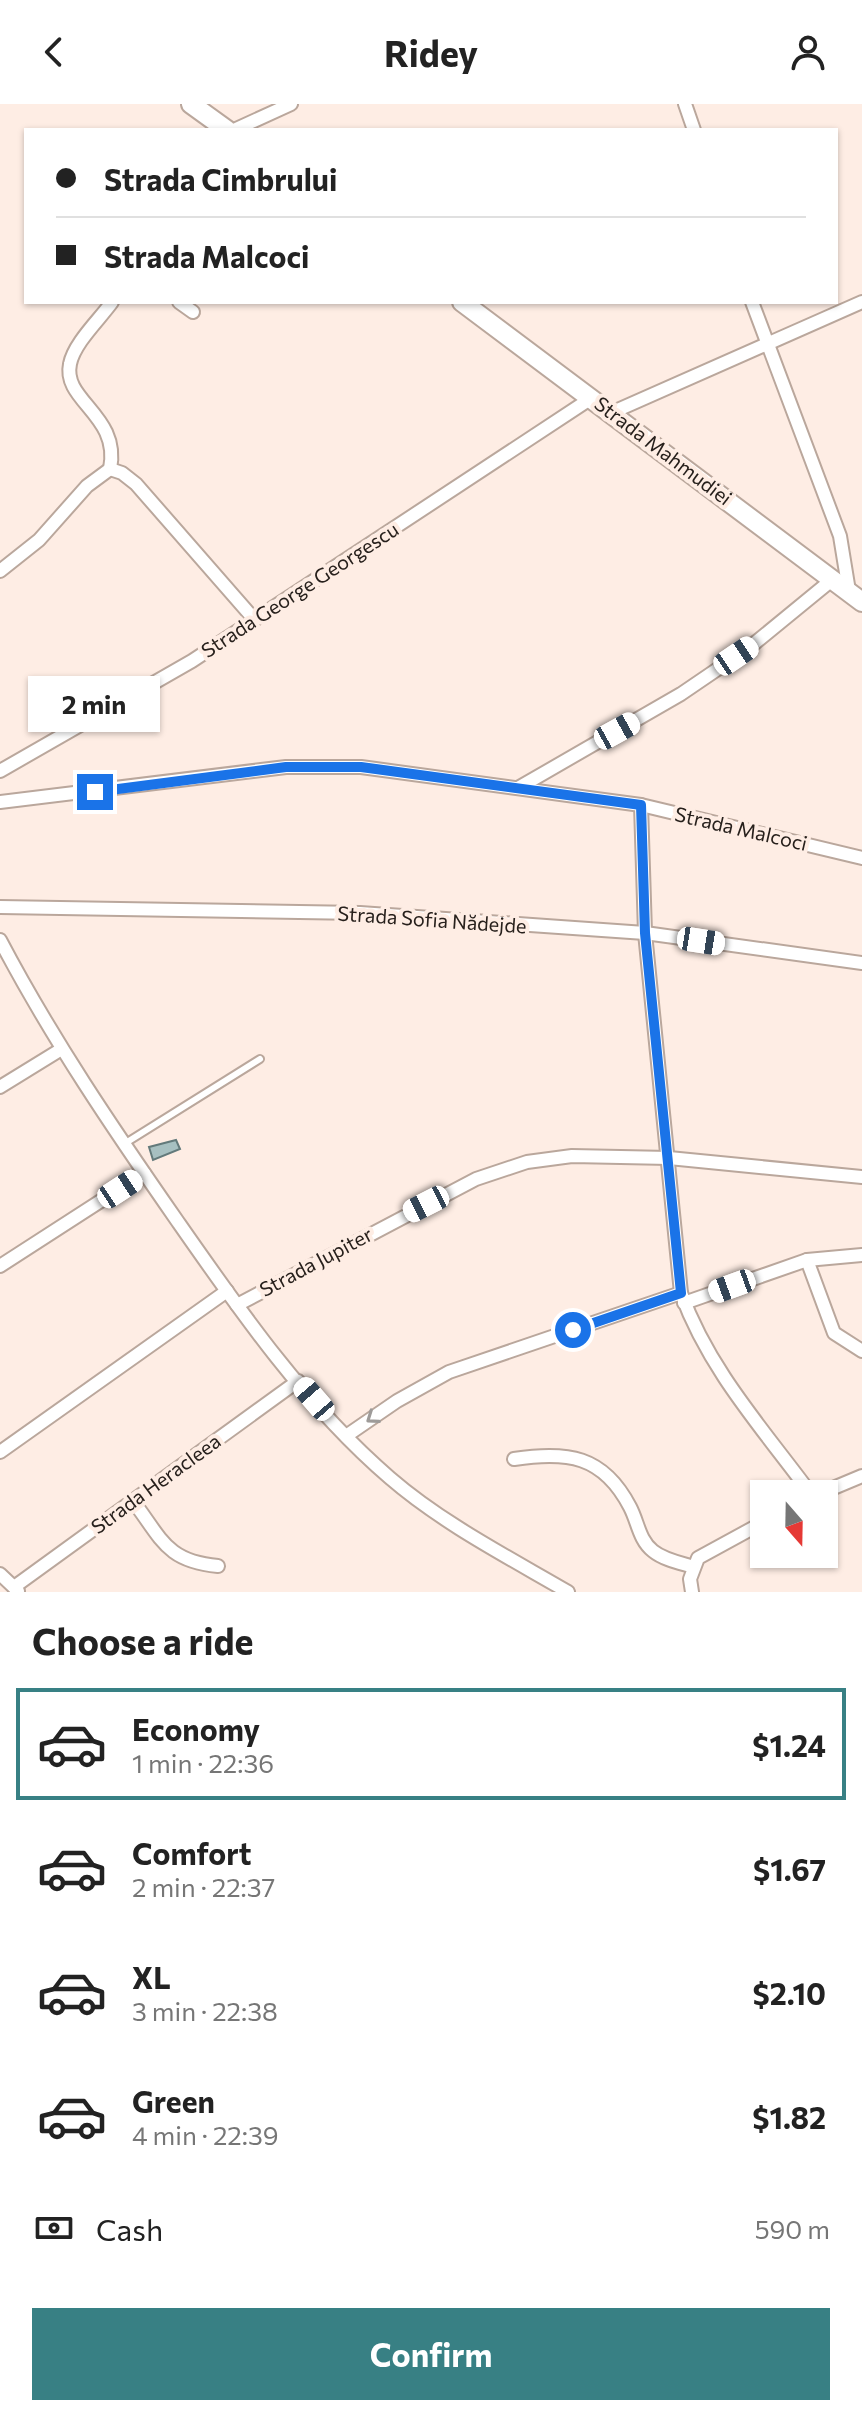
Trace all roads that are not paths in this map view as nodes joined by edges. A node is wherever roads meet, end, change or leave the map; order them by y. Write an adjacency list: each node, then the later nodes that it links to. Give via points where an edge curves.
1 (191, 104): 4 (main road)
2 (291, 104): 5 (street)
3 (685, 104): 6 (street)
4 (224, 128)
5 (238, 128)
6 (693, 128)
7 (862, 302): 13 (street)
8 (111, 304): 16 (street, via 70,361 69,374 110,437)
9 (182, 304): 12 (street)
10 (465, 304): 14 (main road, Strada Mahmudiei)
11 (753, 304): 13 (street)
12 (193, 312)
13 (766, 342): 15 (street); 19 (street, via 840,536)
14 (593, 397): 15 (main road, Strada Mahmudiei); 20 (street, Strada George Georgescu)
15 (613, 412): 18 (main road, Strada Mahmudiei)
16 (110, 469): 17 (street); 20 (street, via 136,484)
17 (0, 571)
18 (833, 579): 19 (main road, Strada Mahmudiei); 22 (street, via 750,647 681,694)
19 (856, 596)
20 (254, 619): 21 (street, Strada George Georgescu, via 192,661)
21 (0, 771)
22 (518, 788): 23 (street, Strada Malcoci, via 361,767 314,766); 24 (street, Strada Malcoci)
23 (0, 802)
24 (641, 805): 25 (street, Strada Malcoci); 27 (street)
25 (862, 858)
26 (0, 907): 27 (street, Strada Sofia Nădejde, via 360,913)
27 (645, 933): 29 (street, Strada Sofia Nădejde); 35 (street)
28 (0, 940): 30 (street)
29 (862, 963)
30 (5, 964): 31 (street)
31 (60, 1050): 33 (street); 34 (street)
32 (260, 1059): 34 (lane)
33 (0, 1087)
34 (124, 1144): 36 (street)
35 (669, 1158): 37 (street, Strada Jupiter); 42 (street); 43 (street, Strada Jupiter, via 572,1156 527,1162 476,1179)
36 (144, 1173): 40 (street); 41 (street)
37 (862, 1177)
38 (862, 1255): 39 (street)
39 (807, 1260): 42 (street); 44 (street, via 834,1333)
40 (0, 1266)
41 (227, 1291): 43 (street); 47 (street)
42 (682, 1298): 46 (street, one-way to 46, via 473,1363 397,1401); 50 (street, via 724,1378)
43 (237, 1305): 45 (street)
44 (862, 1351)
45 (298, 1381): 46 (street); 52 (street, Strada Heracleea)
46 (346, 1436): 58 (street, via 405,1490)
47 (0, 1452)
48 (514, 1459): 55 (street, via 565,1455 601,1469 630,1507 651,1550)
49 (862, 1476): 51 (street)
50 (800, 1480)
51 (838, 1486)
52 (133, 1501): 54 (street, via 172,1553 195,1564); 57 (street, Strada Heracleea)
53 (750, 1529): 55 (street, via 708,1551)
54 (218, 1566)
55 (694, 1567): 59 (street)
56 (0, 1574): 57 (street)
57 (16, 1590)
58 (568, 1592)
59 (692, 1592)

